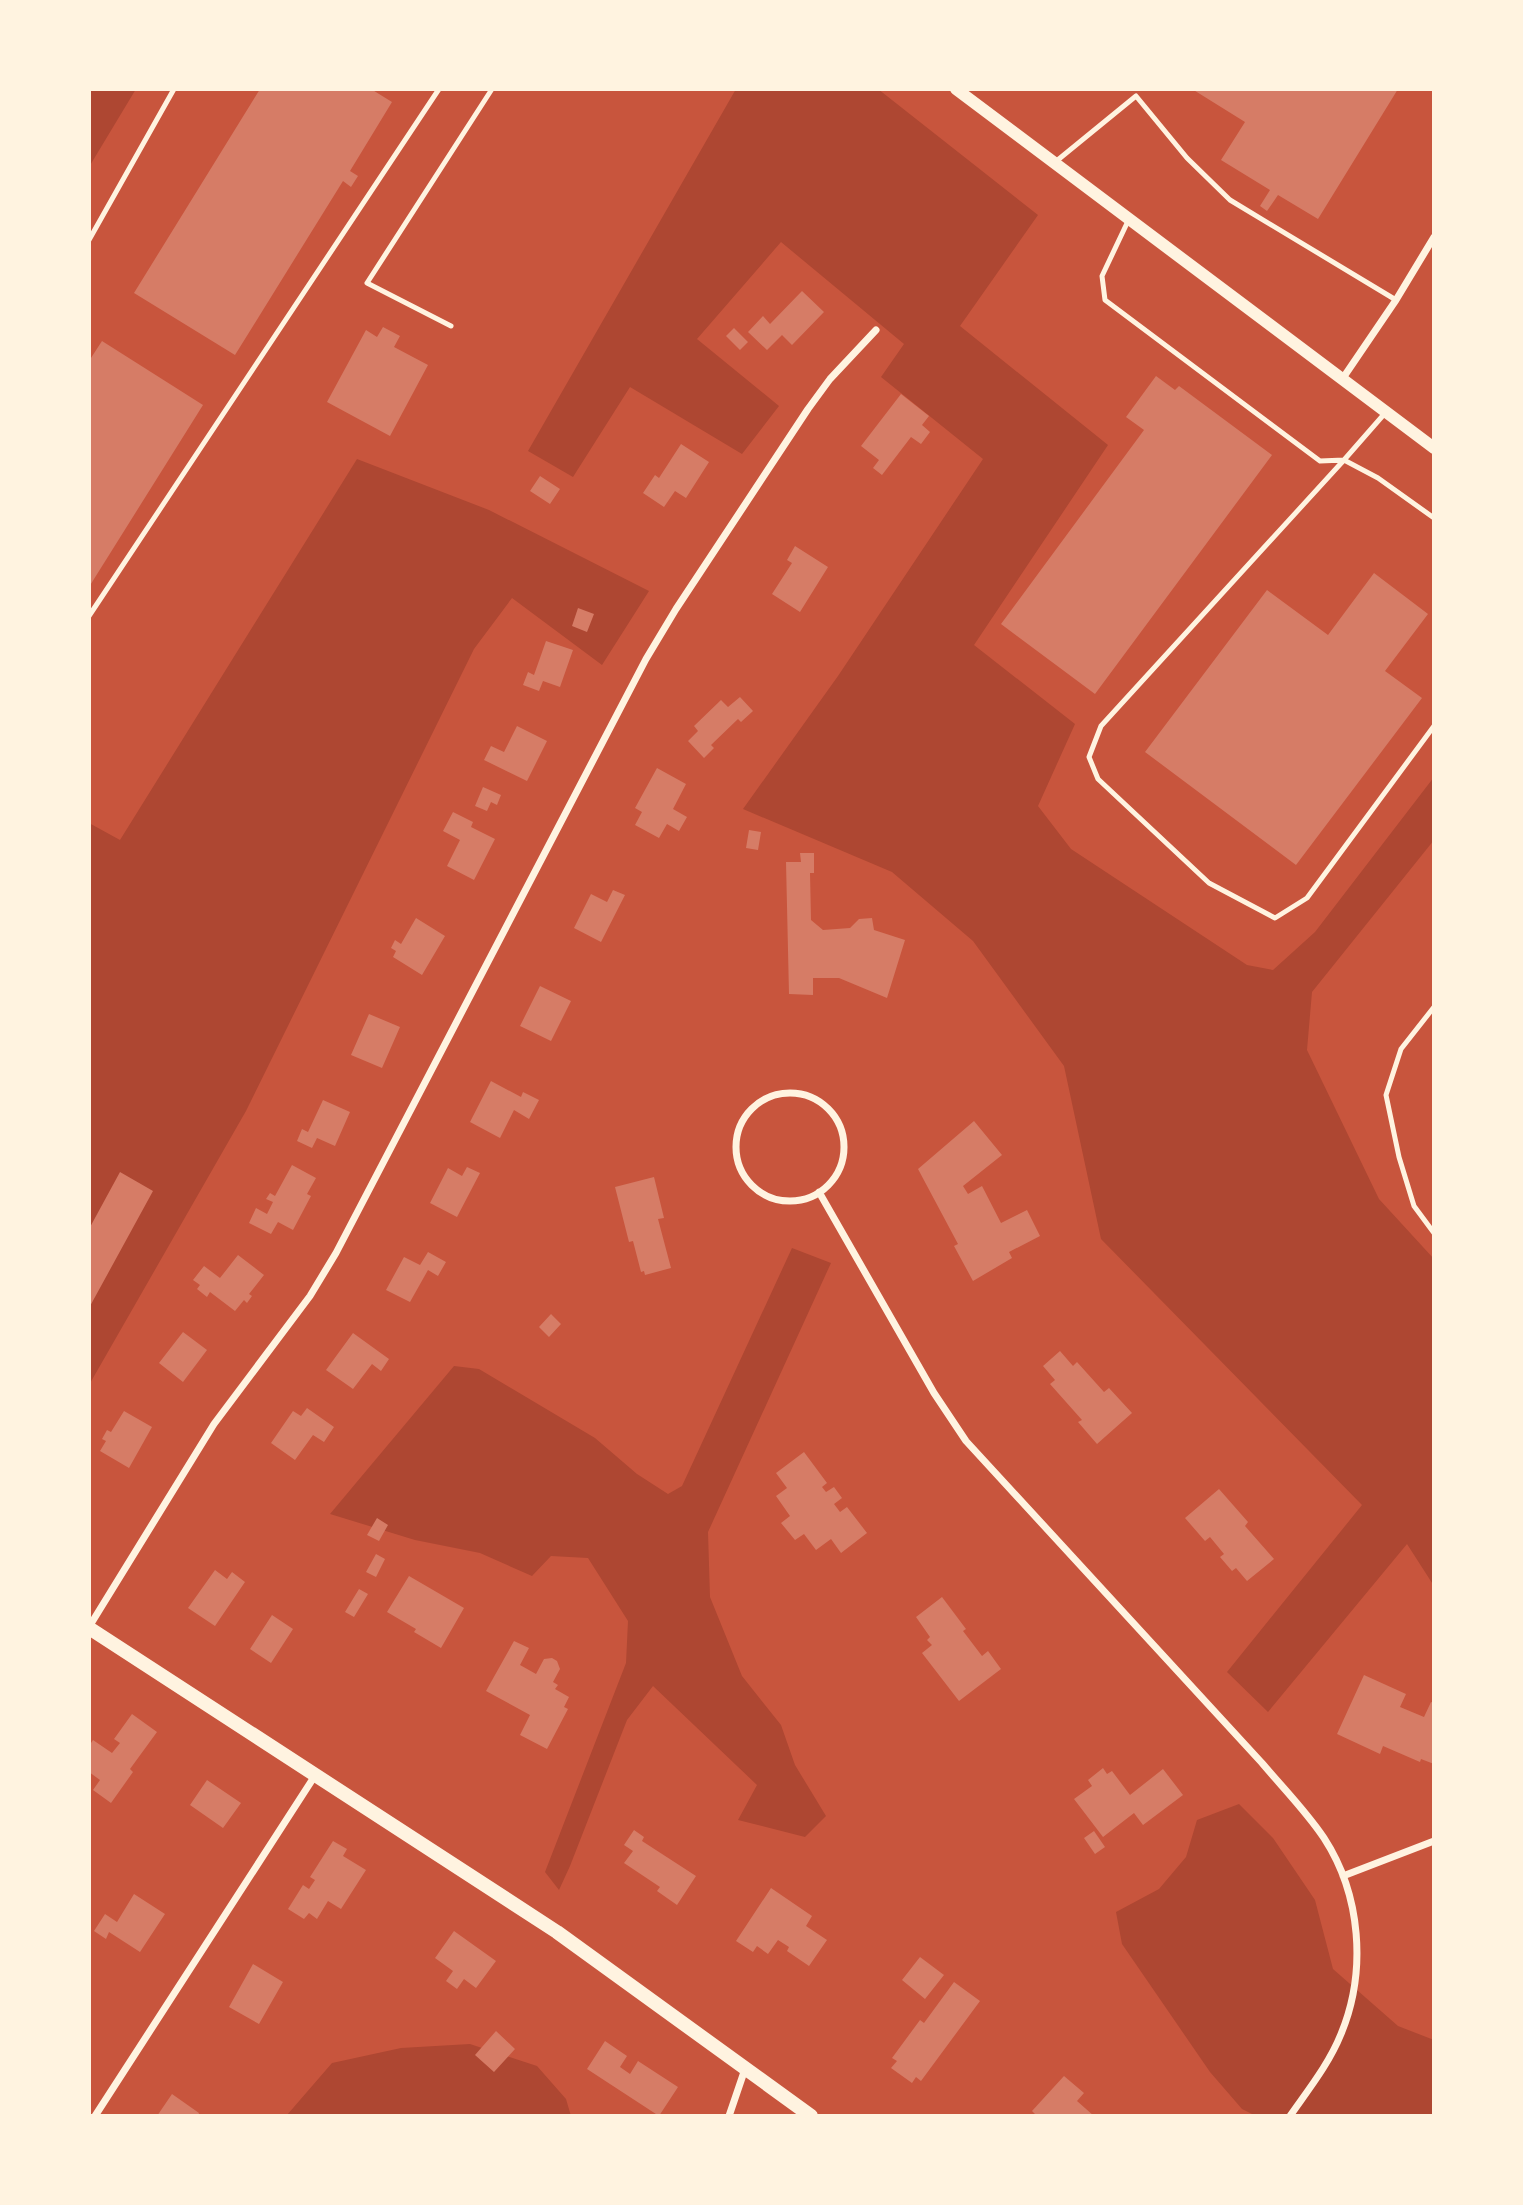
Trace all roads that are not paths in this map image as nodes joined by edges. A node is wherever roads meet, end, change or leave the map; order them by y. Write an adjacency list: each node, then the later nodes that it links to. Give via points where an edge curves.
1 (174, 89): 10 (lane)
2 (439, 89): 19 (lane)
3 (492, 89): 12 (lane, via 367,283)
4 (956, 89): 7 (street)
5 (1140, 89): 6 (lane)
6 (1136, 96): 7 (lane); 11 (lane, via 1187,158 1230,200)
7 (1054, 163): 8 (street)
8 (1129, 219): 14 (street); 17 (lane, via 1102,276 1105,300 1320,461)
9 (1434, 237): 11 (street)
10 (89, 240)
11 (1396, 300): 14 (street)
12 (451, 326)
13 (876, 330): 24 (street, via 808,409 676,609 620,707 336,1253 310,1296 214,1424)
14 (1343, 378): 15 (street)
15 (1386, 412): 16 (street); 17 (lane)
16 (1434, 448)
17 (1344, 460): 18 (lane); 20 (lane, via 1101,726 1089,757 1098,779 1209,883 1275,918 1307,898)
18 (1434, 518)
19 (89, 616)
20 (1434, 726)
21 (1434, 1007): 23 (lane, via 1401,1049 1386,1095 1414,1206)
22 (819, 1192): 22 (street, via 833,1180 844,1146 841,1127 831,1112 800,1093 782,1093 752,1107 736,1137 741,1170 751,1184 765,1195 783,1200); 27 (street, via 934,1394 966,1441 1302,1809)
23 (1434, 1233)
24 (89, 1628): 25 (main road)
25 (316, 1774): 28 (main road, via 557,1932); 29 (street)
26 (1434, 1842): 27 (street)
27 (1343, 1876): 32 (street, via 1355,1917 1355,1988 1341,2034)
28 (745, 2069): 30 (street); 31 (main road)
29 (95, 2116)
30 (729, 2116)
31 (811, 2116)
32 (1290, 2116)

